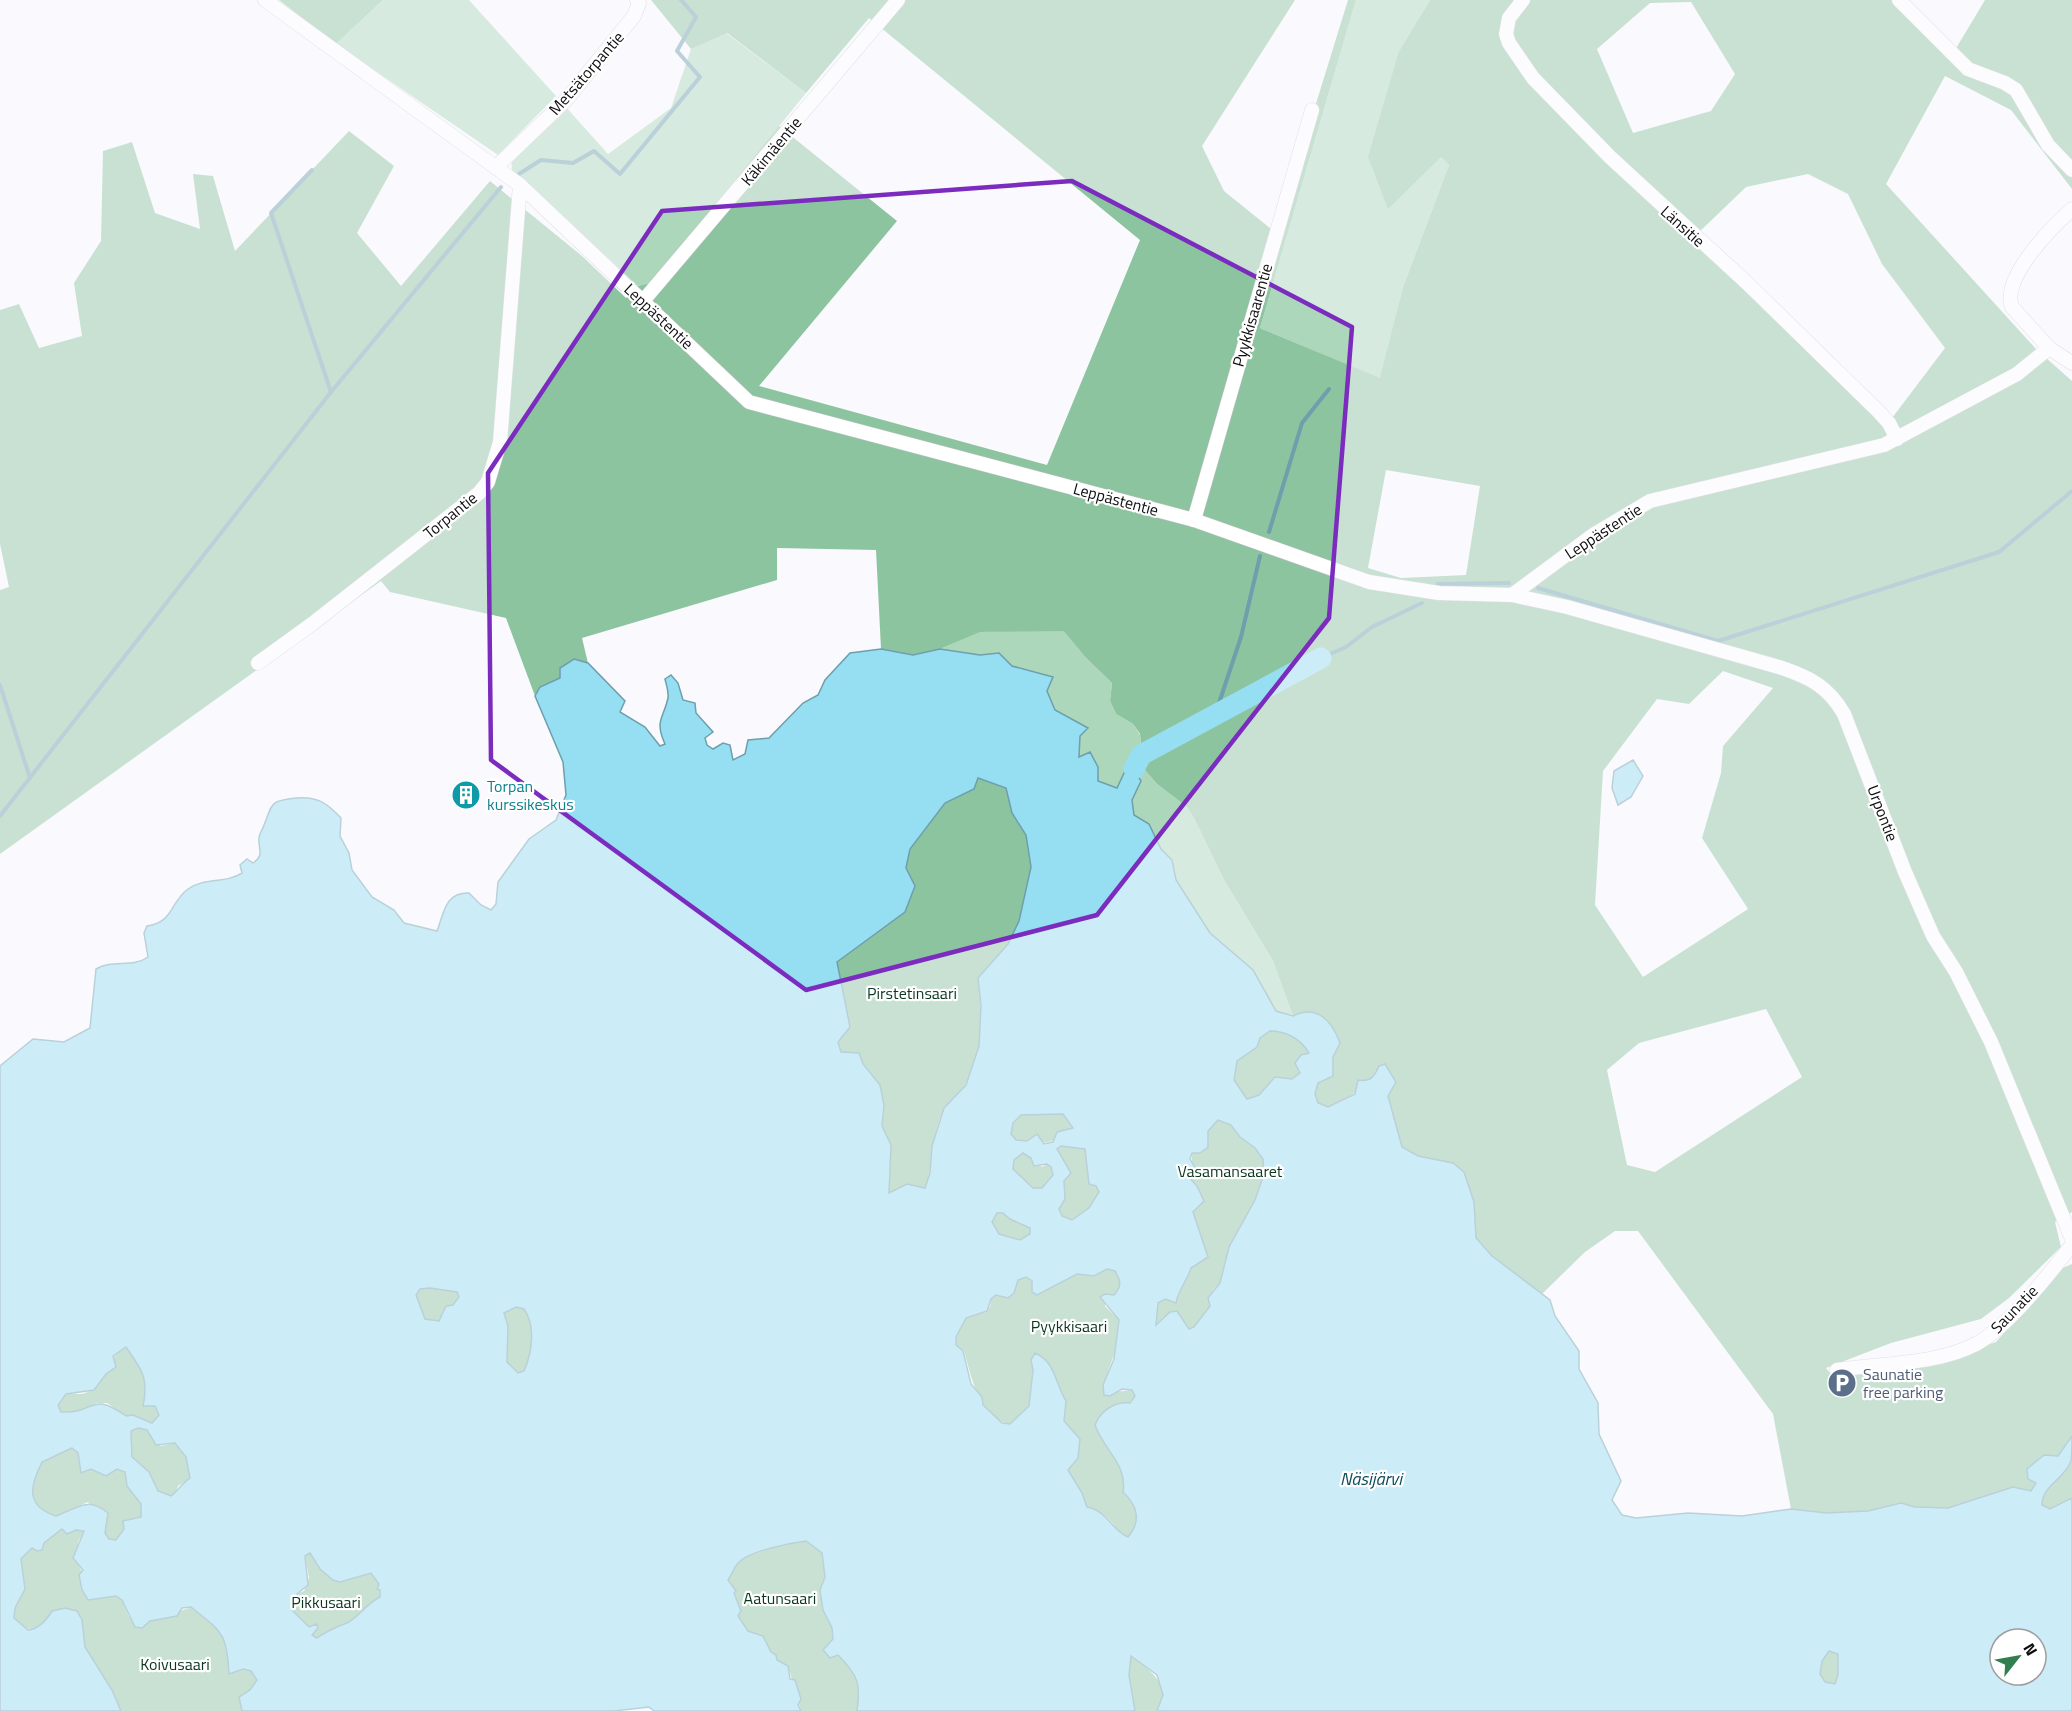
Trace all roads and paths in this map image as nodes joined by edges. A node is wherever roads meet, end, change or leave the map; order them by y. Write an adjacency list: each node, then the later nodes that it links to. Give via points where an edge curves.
1 (265, 0): 7 (street, Leppästentie)
2 (637, 0): 7 (street, Metsätorpantie, via 634,16 566,100)
3 (898, 0): 11 (street, Käkimäentie)
4 (1523, 0): 14 (street, Länsitie, via 1509,18 1506,34 1533,78 1610,157 1878,411)
5 (1899, 0): 8 (street, via 1968,69 2016,90 2048,145)
6 (1312, 110): 15 (street, Pyykkisaarentie)
7 (497, 166): 9 (street, Leppästentie)
8 (2072, 170)
9 (520, 185): 11 (street, Leppästentie); 17 (street, Torpantie, via 500,442 488,482 470,500)
10 (2072, 209): 12 (street, via 2043,236 2011,288 2009,298 2012,307)
11 (643, 301): 15 (street, Leppästentie, via 749,402)
12 (2049, 348): 13 (street); 14 (street, Leppästentie, via 2017,374)
13 (2072, 363)
14 (1897, 439): 16 (street, Leppästentie, via 1866,451 1650,501 1593,535)
15 (1194, 520): 16 (street, Leppästentie, via 1369,582 1439,593)
16 (1512, 595): 18 (street, Urpontie, via 1779,667 1808,677 1835,698 1924,915 1991,1042)
17 (258, 663)
18 (2072, 1239)
19 (2072, 1245): 20 (street, Saunatie, via 2003,1322 1977,1343 1936,1356)
20 (1837, 1370)

